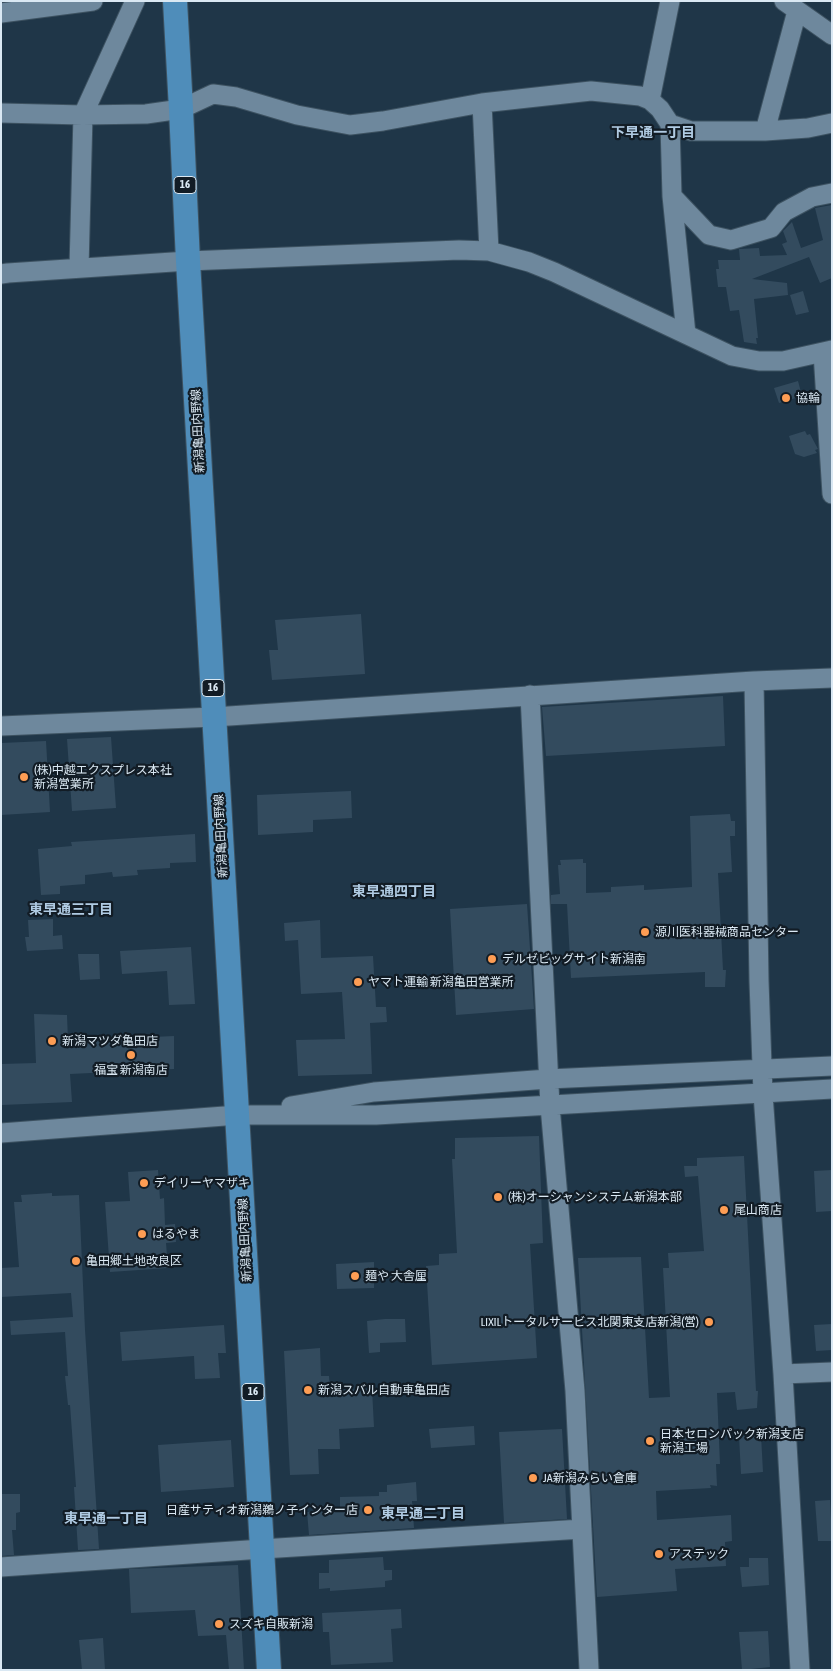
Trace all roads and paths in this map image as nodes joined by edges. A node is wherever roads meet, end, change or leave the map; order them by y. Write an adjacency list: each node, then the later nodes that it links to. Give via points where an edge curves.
1 (93, 1): 6 (street)
2 (135, 1): 12 (street)
3 (175, 1): 10 (main road, 新潟亀田内野線 / 16)
4 (670, 1): 8 (street)
5 (790, 6): 7 (street); 15 (street)
6 (1, 13)
7 (832, 35)
8 (650, 100): 9 (street, via 591,91); 14 (street)
9 (482, 103): 10 (street, via 350,125 213,94); 18 (street)
10 (182, 109): 12 (street, via 146,114); 19 (main road, 新潟亀田内野線 / 16)
11 (1, 113): 12 (street)
12 (83, 115): 20 (street)
13 (832, 123): 15 (street)
14 (670, 124): 15 (street, via 691,132); 17 (street)
15 (765, 131)
16 (832, 193): 17 (street, via 812,197 784,212 771,228 731,240 708,235)
17 (672, 196): 22 (street)
18 (489, 252): 19 (street, via 459,250); 22 (street, via 529,262)
19 (188, 261): 20 (street); 28 (main road, 新潟亀田内野線 / 16)
20 (80, 268): 21 (street)
21 (1, 274)
22 (686, 334): 23 (street, via 732,356 759,362 782,361)
23 (827, 351): 24 (street)
24 (832, 494)
25 (832, 678): 26 (street)
26 (754, 681): 27 (street); 31 (street)
27 (530, 695): 28 (street); 32 (street)
28 (214, 717): 29 (street); 36 (main road, 新潟亀田内野線 / 16)
29 (1, 726)
30 (832, 1066): 31 (street)
31 (762, 1070): 32 (street); 34 (street)
32 (548, 1079): 35 (street); 36 (street, via 374,1092)
33 (832, 1089): 34 (street)
34 (763, 1094): 35 (street); 39 (street)
35 (550, 1106): 36 (street, via 376,1115); 40 (street, via 575,1391)
36 (238, 1115): 37 (street); 41 (main road, 新潟亀田内野線 / 16)
37 (1, 1133)
38 (832, 1372): 39 (street)
39 (783, 1374): 45 (street)
40 (582, 1529): 41 (street); 44 (street)
41 (262, 1548): 42 (street); 43 (main road, 新潟亀田内野線 / 16)
42 (1, 1567)
43 (269, 1670)
44 (589, 1670)
45 (800, 1670)

